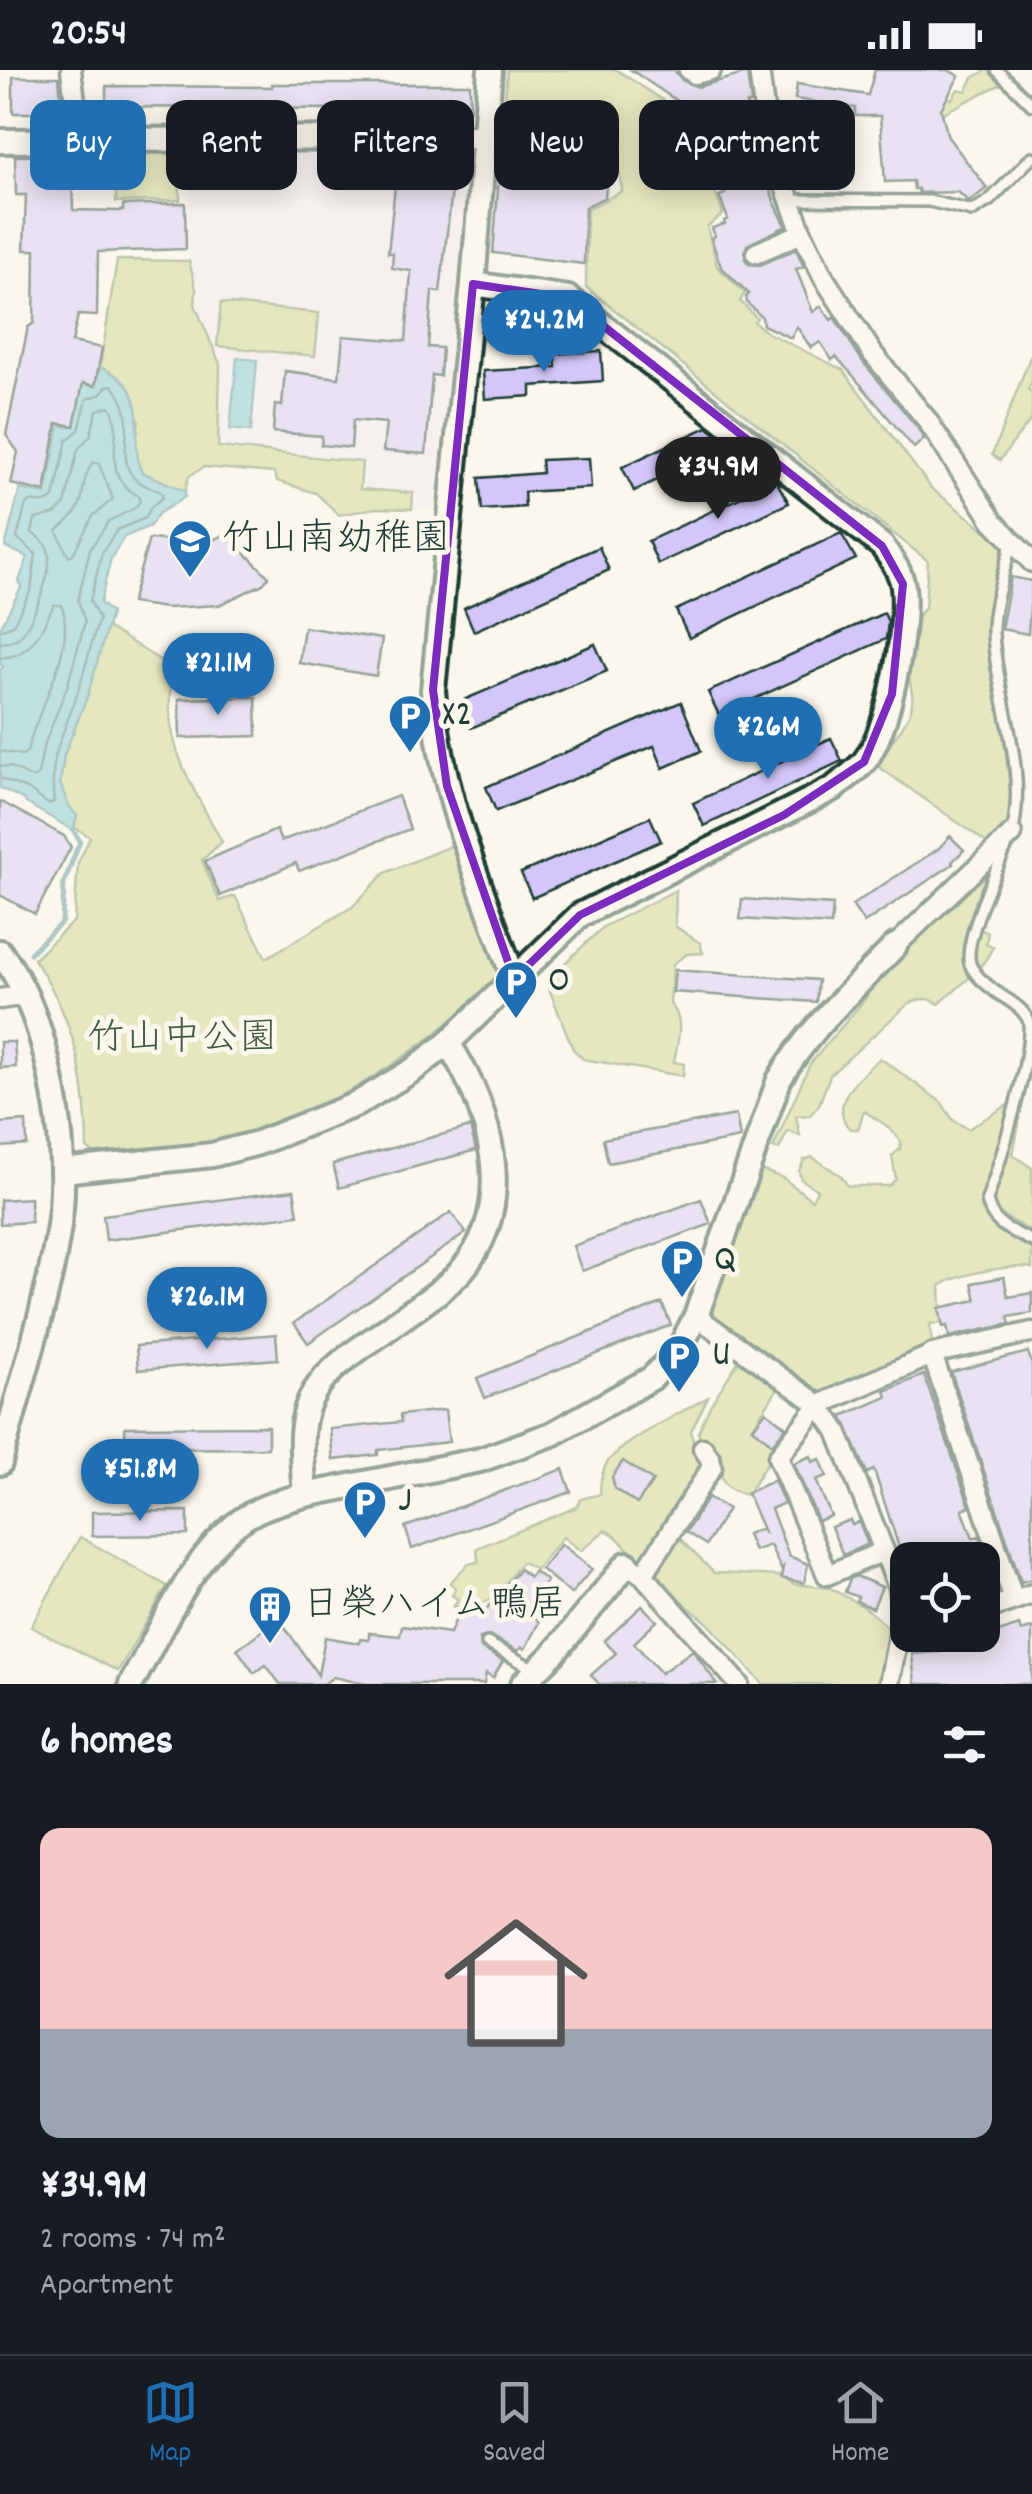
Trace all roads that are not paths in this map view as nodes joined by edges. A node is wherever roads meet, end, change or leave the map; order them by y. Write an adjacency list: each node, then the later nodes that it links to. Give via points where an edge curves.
1 (71, 70): 7 (street)
2 (490, 70): 9 (street)
3 (689, 70): 4 (street)
4 (711, 70)
5 (759, 70): 14 (street, via 768,141)
6 (997, 70): 8 (lane)
7 (75, 100)
8 (1032, 105)
9 (483, 137): 12 (street); 17 (street)
10 (0, 140): 11 (street)
11 (30, 140)
12 (146, 140)
13 (1032, 156): 14 (lane, via 972,211 929,201)
14 (790, 200): 15 (street)
15 (802, 233): 16 (street); 18 (street, via 873,354)
16 (756, 253)
17 (473, 284): 23 (street, via 434,652 435,719 446,786); 23 (street, via 568,298 882,546 903,584 892,694 864,762 834,788 784,815 580,915)
18 (1011, 540): 19 (street); 20 (lane, via 993,633 1014,752)
19 (1032, 562)
20 (1012, 834): 21 (street); 28 (lane, via 968,954 982,981 1029,1020)
21 (896, 946): 31 (street, via 812,1033 779,1080)
22 (0, 952): 24 (street)
23 (514, 979): 26 (street)
24 (26, 994): 25 (street); 29 (street, via 52,1078)
25 (0, 999)
26 (448, 1042): 29 (street, via 357,1104 258,1143 152,1164); 37 (street, via 488,1132 496,1174 489,1217 456,1276 316,1388 302,1434)
27 (1032, 1095): 28 (lane)
28 (1022, 1100): 30 (lane, via 987,1200 999,1224)
29 (62, 1171): 36 (street, via 54,1256)
30 (1032, 1241)
31 (696, 1316): 34 (street); 37 (street, via 680,1348 652,1378 552,1434 480,1460)
32 (1032, 1332): 33 (street)
33 (932, 1354): 34 (street); 41 (street)
34 (819, 1406): 38 (street, via 837,1430); 38 (street, via 778,1456 828,1575)
35 (703, 1448): 40 (street, via 712,1468)
36 (0, 1463)
37 (304, 1495): 45 (street, via 250,1514 217,1542)
38 (884, 1551): 39 (street)
39 (890, 1566)
40 (635, 1570): 44 (street); 46 (street)
41 (1023, 1597)
42 (487, 1643): 44 (lane)
43 (899, 1652): 47 (street)
44 (530, 1677)
45 (131, 1684)
46 (739, 1684)
47 (889, 1684)

